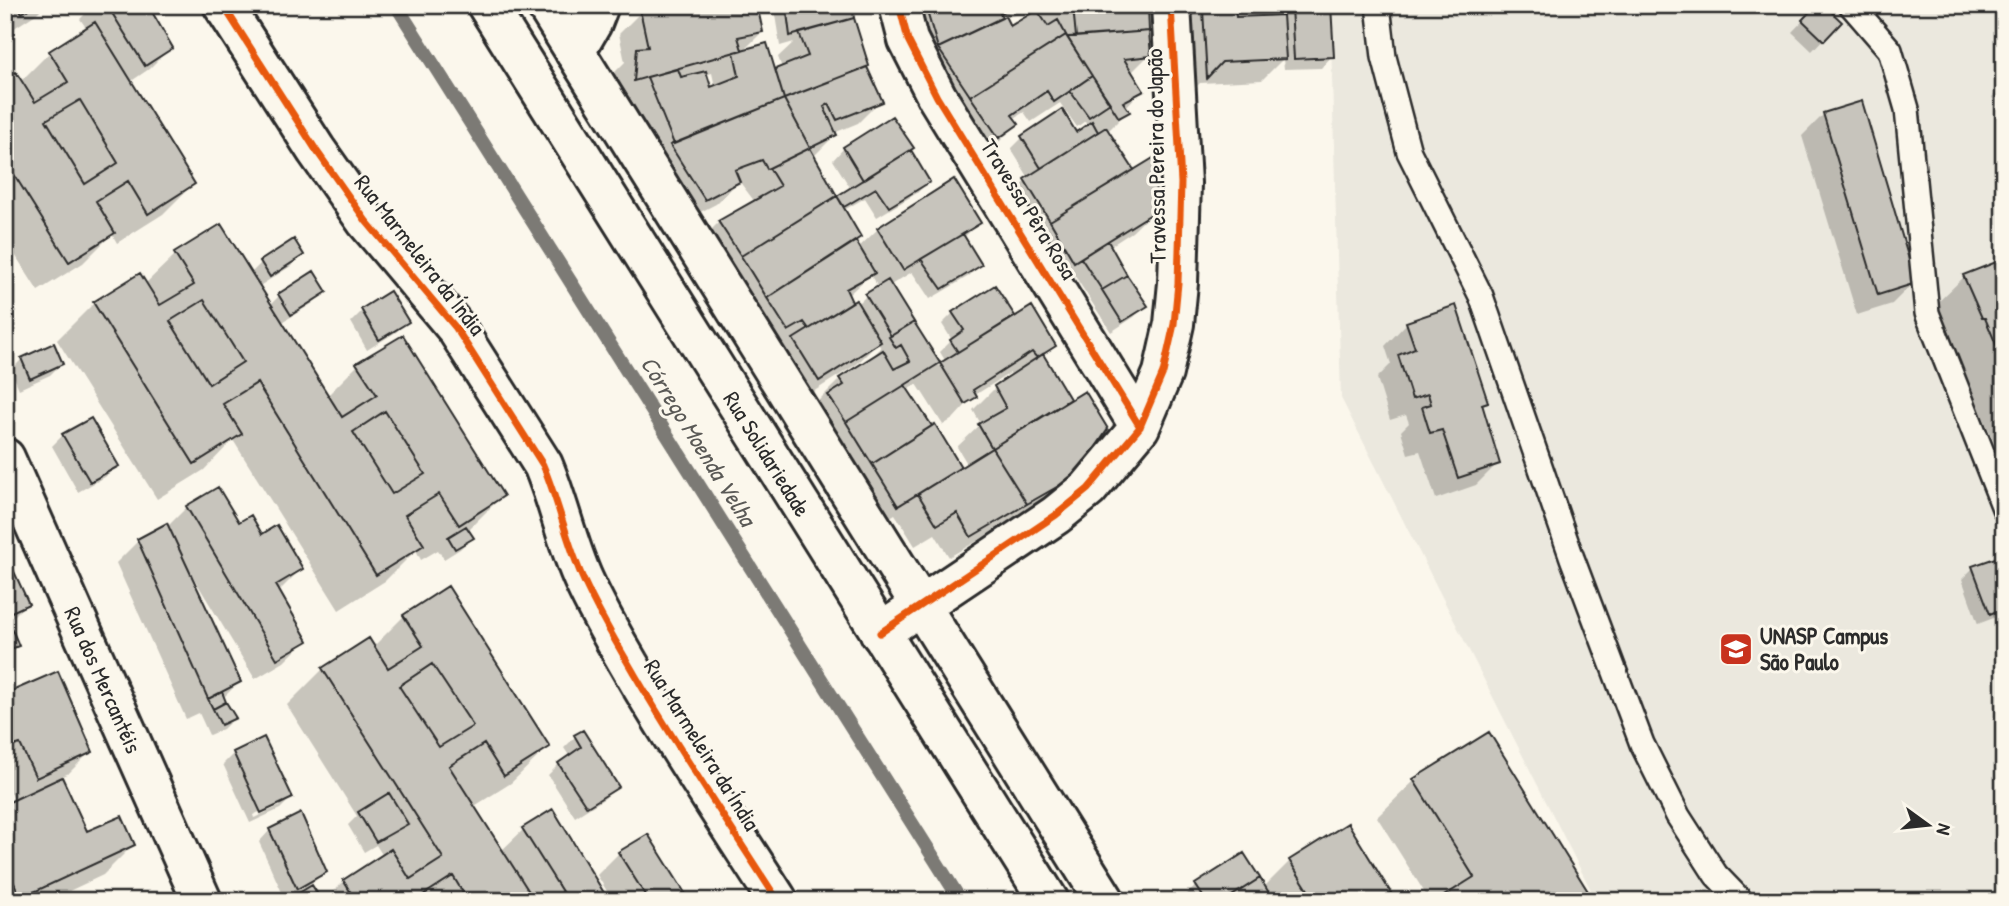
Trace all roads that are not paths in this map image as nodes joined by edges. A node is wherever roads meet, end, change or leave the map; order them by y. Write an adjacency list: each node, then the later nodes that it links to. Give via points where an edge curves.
1 (223, 5): 16 (street, Rua Marmeleira da Índia, via 366,220 456,328 543,466 583,580 603,620)
2 (487, 5): 14 (street, Rua Solidariedade)
3 (546, 5): 9 (street)
4 (599, 5): 9 (street)
5 (899, 5): 10 (street, Travessa Pêra Rosa, via 908,40 937,97)
6 (1171, 5): 10 (street, Travessa Pereira do Japão, via 1181,183 1178,283 1163,373)
7 (1378, 5): 19 (lane, via 1384,57 1409,152 1481,296 1642,744 1678,816 1716,875)
8 (1851, 5): 12 (lane, via 1890,50 1907,109 1927,313)
9 (575, 52): 13 (street)
10 (1140, 427): 13 (street, Travessa Pereira do Japão, via 1067,507)
11 (5, 458): 15 (street, Rua dos Mercantéis)
12 (2004, 508)
13 (921, 606): 14 (street, Travessa Pereira do Japão); 18 (street)
14 (880, 633): 17 (street, Rua Solidariedade)
15 (202, 901)
16 (778, 901)
17 (1049, 901)
18 (1105, 901)
19 (1741, 901)

